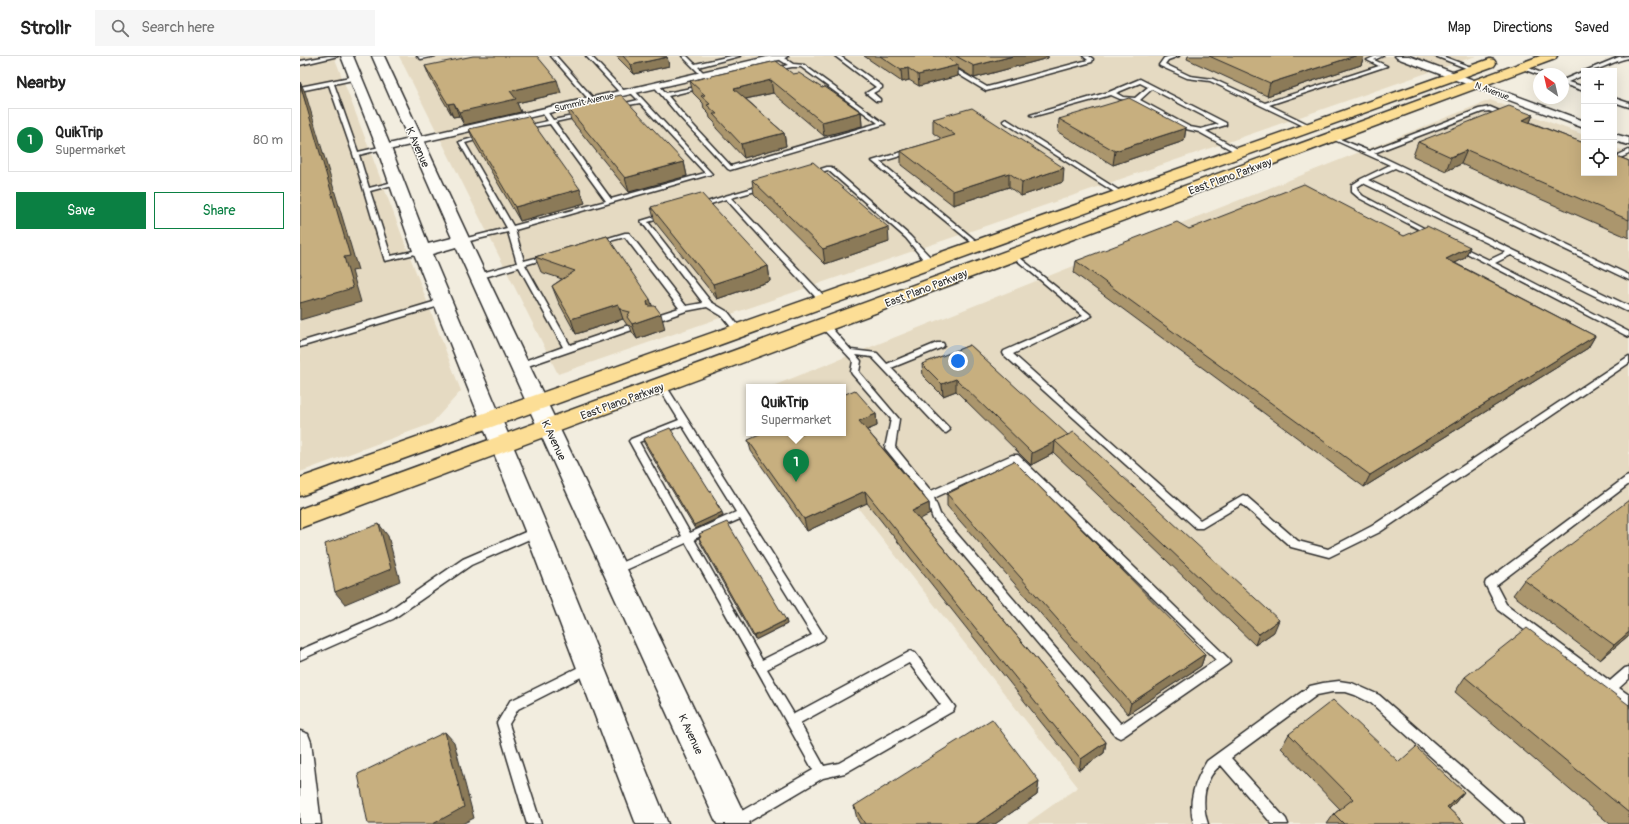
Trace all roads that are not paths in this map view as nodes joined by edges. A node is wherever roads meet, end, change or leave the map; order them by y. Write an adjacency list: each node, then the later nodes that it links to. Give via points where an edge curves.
1 (336, 56): 20 (lane)
2 (347, 56): 33 (main road)
3 (378, 56): 67 (main road, K Avenue)
4 (419, 56): 5 (lane)
5 (433, 56)
6 (553, 56): 46 (lane)
7 (588, 56): 43 (lane)
8 (684, 56): 24 (lane)
9 (738, 56): 24 (lane)
10 (781, 56): 23 (lane); 30 (street, Summit Avenue)
11 (837, 56): 47 (lane, via 880,87 869,94)
12 (930, 56): 13 (lane, via 986,89 1090,61 1091,59)
13 (1085, 56)
14 (1177, 56): 51 (lane, via 1166,59 1162,65 1189,77 1211,80)
15 (1381, 56): 51 (lane, via 1370,60 1384,66)
16 (1400, 56): 32 (street, N Avenue)
17 (1436, 56): 27 (lane)
18 (1551, 56): 25 (main road, East Plano Parkway)
19 (1629, 57): 26 (lane)
20 (308, 59): 22 (lane)
21 (1502, 59): 27 (main road, East Plano Parkway)
22 (300, 63)
23 (792, 65): 28 (lane); 45 (lane, via 802,66 882,124 730,168)
24 (694, 66): 30 (lane)
25 (1522, 67): 29 (lane); 39 (main road, East Plano Parkway)
26 (1596, 68)
27 (1474, 69): 32 (main road, East Plano Parkway)
28 (769, 71)
29 (1533, 71)
30 (703, 74): 37 (street, Summit Avenue)
31 (1581, 74): 34 (lane)
32 (1453, 76): 39 (street, N Avenue); 61 (main road, East Plano Parkway)
33 (355, 78): 35 (lane); 69 (main road)
34 (1569, 79)
35 (331, 83): 42 (lane); 74 (lane)
36 (1569, 84): 41 (lane)
37 (656, 85): 43 (street, Summit Avenue); 45 (lane)
38 (710, 85): 45 (lane)
39 (1476, 85): 60 (street, N Avenue); 65 (main road, East Plano Parkway)
40 (1152, 87): 44 (lane, via 1140,81); 48 (lane); 63 (lane, via 1224,124)
41 (1581, 88)
42 (300, 89)
43 (627, 92): 46 (street, Summit Avenue); 49 (lane)
44 (1111, 92): 48 (lane, via 1122,98); 56 (lane)
45 (665, 96)
46 (592, 100): 54 (street, Summit Avenue)
47 (878, 100)
48 (1136, 100): 63 (lane, via 1188,128)
49 (641, 101): 53 (lane); 84 (lane, via 709,174)
50 (1617, 101): 52 (lane)
51 (1265, 105): 61 (lane)
52 (1629, 105)
53 (611, 108)
54 (544, 111): 59 (lane); 67 (street, Summit Avenue)
55 (588, 113): 59 (lane)
56 (1033, 116)
57 (1512, 118): 73 (lane, via 1490,109 1481,110)
58 (1006, 121): 82 (lane)
59 (551, 122): 62 (lane); 84 (lane)
60 (1581, 125)
61 (1310, 127): 65 (main road); 71 (main road, East Plano Parkway)
62 (514, 130)
63 (1201, 132): 71 (lane)
64 (492, 136): 88 (lane, via 462,142)
65 (1333, 138): 73 (lane); 86 (main road, East Plano Parkway)
66 (1617, 138): 68 (street)
67 (415, 141): 69 (street, Summit Avenue); 89 (main road, K Avenue)
68 (1629, 142)
69 (384, 148): 74 (lane); 79 (main road)
70 (917, 149): 91 (lane, via 875,161)
71 (1239, 152): 82 (main road, East Plano Parkway)
72 (1629, 152): 75 (lane)
73 (1369, 153): 76 (lane)
74 (356, 154): 81 (lane)
75 (1618, 159)
76 (1394, 166): 78 (lane); 100 (lane)
77 (807, 174): 96 (lane, via 829,168 908,237)
78 (1363, 180): 93 (lane); 97 (lane, via 1354,186 1355,192 1361,197)
79 (397, 183): 81 (lane); 92 (main road)
80 (771, 185): 83 (lane)
81 (367, 190): 92 (lane, via 388,259)
82 (1121, 194): 86 (main road); 91 (main road, East Plano Parkway)
83 (727, 197): 85 (lane); 101 (lane)
84 (610, 202): 88 (lane)
85 (690, 208)
86 (1143, 208): 94 (main road, East Plano Parkway)
87 (674, 213): 103 (lane, via 644,221)
88 (511, 229): 89 (lane); 98 (lane)
89 (461, 241): 92 (main road); 99 (main road, K Avenue)
90 (589, 244): 104 (lane, via 627,234)
91 (978, 245): 94 (main road); 96 (main road, East Plano Parkway)
92 (422, 251): 102 (main road)
93 (1511, 252): 97 (lane); 105 (lane)
94 (1014, 255): 107 (main road, East Plano Parkway); 115 (lane, via 1088,316 1007,353 1199,525 1243,499 1295,544 1329,553 1376,529)
95 (551, 256): 98 (lane)
96 (930, 262): 101 (main road, East Plano Parkway)
97 (1489, 263): 110 (lane)
98 (521, 264): 99 (lane); 113 (lane)
99 (478, 277): 116 (main road, K Avenue)
100 (1629, 278)
101 (823, 300): 107 (main road); 109 (main road, East Plano Parkway)
102 (443, 302): 111 (lane); 120 (main road)
103 (708, 304): 104 (lane); 109 (lane, via 724,314)
104 (684, 309): 106 (lane)
105 (1629, 309)
106 (658, 318)
107 (825, 326): 114 (lane); 118 (main road, East Plano Parkway)
108 (629, 328): 113 (lane)
109 (738, 330): 119 (main road, East Plano Parkway)
110 (1629, 336)
111 (300, 345)
112 (940, 345): 117 (lane)
113 (568, 348): 116 (lane)
114 (849, 352): 117 (lane, via 874,355); 127 (lane, via 857,361 855,372 895,419 890,448)
115 (1629, 360)
116 (519, 366): 119 (main road, K Avenue)
117 (886, 367): 123 (lane)
118 (662, 386): 121 (lane); 122 (main road, East Plano Parkway)
119 (536, 402): 120 (main road, East Plano Parkway); 122 (main road, K Avenue)
120 (491, 418): 124 (main road); 126 (main road, East Plano Parkway)
121 (684, 421): 128 (lane); 131 (lane, via 634,441)
122 (549, 428): 124 (main road, East Plano Parkway); 132 (main road, K Avenue)
123 (946, 430)
124 (502, 445): 129 (main road, East Plano Parkway); 130 (main road)
125 (1629, 479): 137 (lane, via 1490,584 1502,607)
126 (300, 487)
127 (929, 496): 127 (lane, via 936,516 1120,732 1224,661 1015,457)
128 (742, 514): 131 (lane); 135 (lane, via 819,637)
129 (300, 519)
130 (537, 531): 133 (lane, via 467,562 390,616); 134 (main road)
131 (688, 538): 132 (lane); 135 (lane)
132 (615, 570): 146 (main road, K Avenue)
133 (300, 655)
134 (591, 666): 144 (lane, via 514,705 503,723); 145 (main road)
135 (760, 667): 139 (lane)
136 (1629, 672): 137 (lane)
137 (1611, 688): 138 (lane)
138 (1629, 702)
139 (792, 722): 142 (lane); 142 (lane, via 911,656 949,707 842,769)
140 (300, 751): 143 (street)
141 (1222, 757): 147 (lane, via 1211,765 1201,782 1196,804); 148 (lane); 149 (lane, via 1314,690 1331,686 1354,688 1375,699)
142 (821, 772): 146 (lane)
143 (305, 818)
144 (534, 824)
145 (652, 824)
146 (733, 824)
147 (1202, 824)
148 (1281, 824)
149 (1516, 824)

